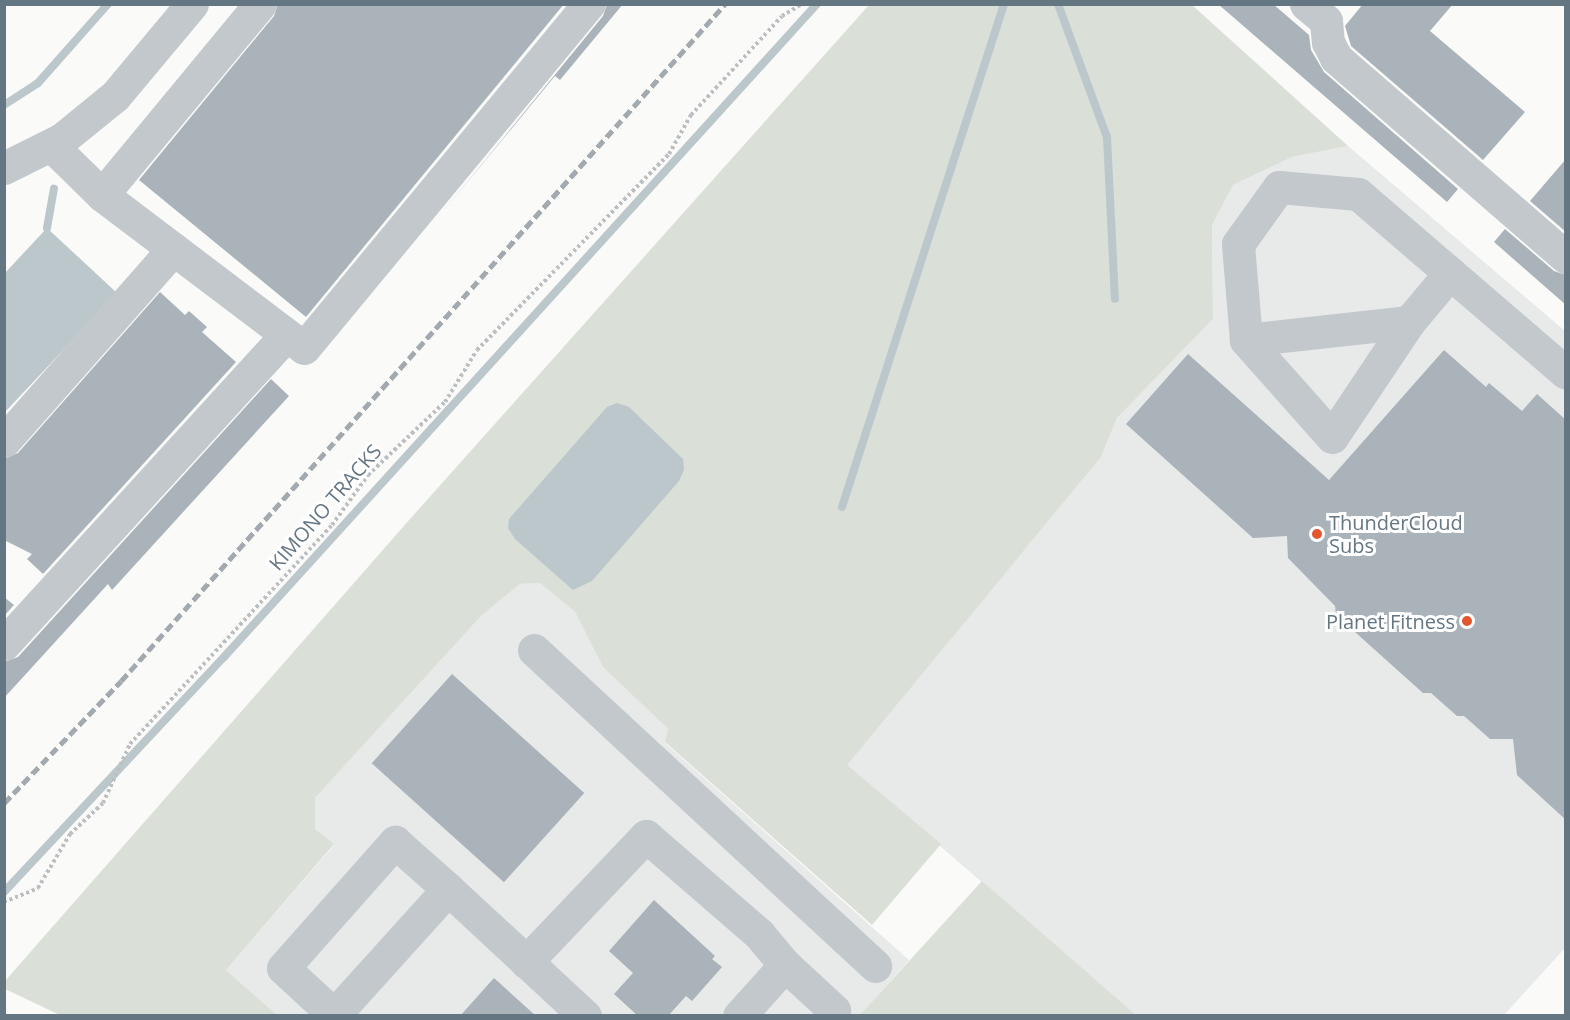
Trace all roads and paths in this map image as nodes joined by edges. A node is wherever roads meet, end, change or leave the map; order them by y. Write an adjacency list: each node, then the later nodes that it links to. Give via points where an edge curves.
1 (192, 4): 6 (street, via 115,96)
2 (260, 4): 8 (street)
3 (589, 4): 13 (street, via 304,348)
4 (802, 4): 20 (path, KIMONO TRACKS, via 782,16 691,115 669,154 477,350 445,402 368,475 333,525 129,744 103,803 70,834 38,888)
5 (1324, 10): 10 (street, via 1328,42 1336,58)
6 (51, 145): 7 (street); 8 (street)
7 (4, 168)
8 (102, 195): 9 (street)
9 (173, 249): 13 (street); 16 (street)
10 (1566, 257)
11 (1450, 273): 12 (street); 14 (street, via 1358,194 1279,187 1238,244); 15 (street)
12 (1409, 322): 14 (street); 14 (street, via 1332,437)
13 (286, 335): 17 (street)
14 (1246, 340)
15 (1566, 373)
16 (4, 441)
17 (4, 644)
18 (534, 650): 23 (street)
19 (448, 890): 19 (street, via 395,842 283,968 334,1015); 21 (street)
20 (4, 902)
21 (526, 962): 22 (street, via 646,836 759,934); 27 (street)
22 (785, 965): 24 (street); 28 (street)
23 (875, 966)
24 (834, 1010)
25 (65, 1016): 26 (path)
26 (97, 1016)
27 (585, 1016)
28 (739, 1016)

